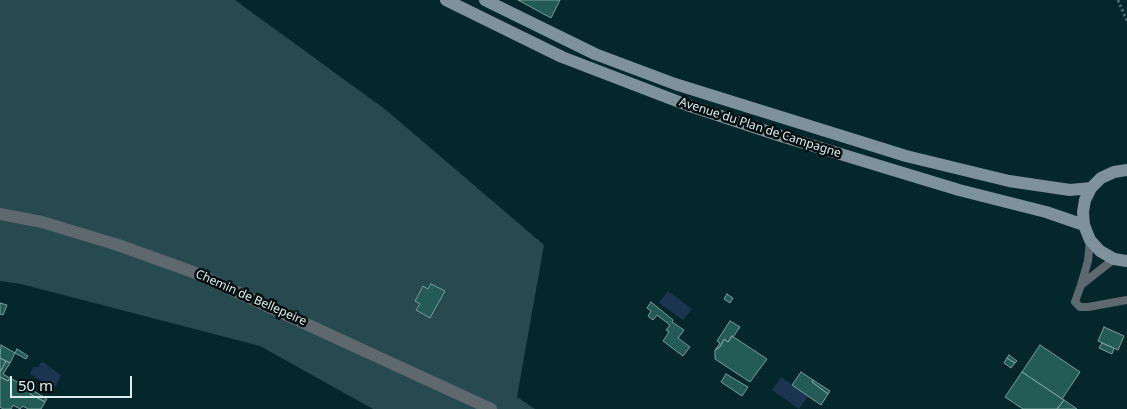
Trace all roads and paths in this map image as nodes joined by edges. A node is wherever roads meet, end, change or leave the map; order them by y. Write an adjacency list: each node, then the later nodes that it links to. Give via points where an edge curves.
1 (446, 0): 8 (main road, Avenue du Plan de Campagne, via 562,56 687,106)
2 (485, 0): 6 (main road, Avenue du Plan de Campagne, via 595,54 675,84 916,158 1009,181 1070,190)
3 (1118, 0): 4 (path)
4 (1127, 21)
5 (1127, 170): 6 (main road, via 1101,178)
6 (1091, 188): 8 (main road, via 1085,200)
7 (0, 214): 14 (street, Chemin de Bellepeire, via 42,222 193,272)
8 (1084, 225): 9 (main road)
9 (1090, 240): 10 (main road, via 1100,251); 12 (lane)
10 (1114, 258): 11 (main road); 12 (lane)
11 (1127, 261)
12 (1081, 285): 13 (lane, via 1075,302 1080,307)
13 (1127, 300)
14 (491, 409)

